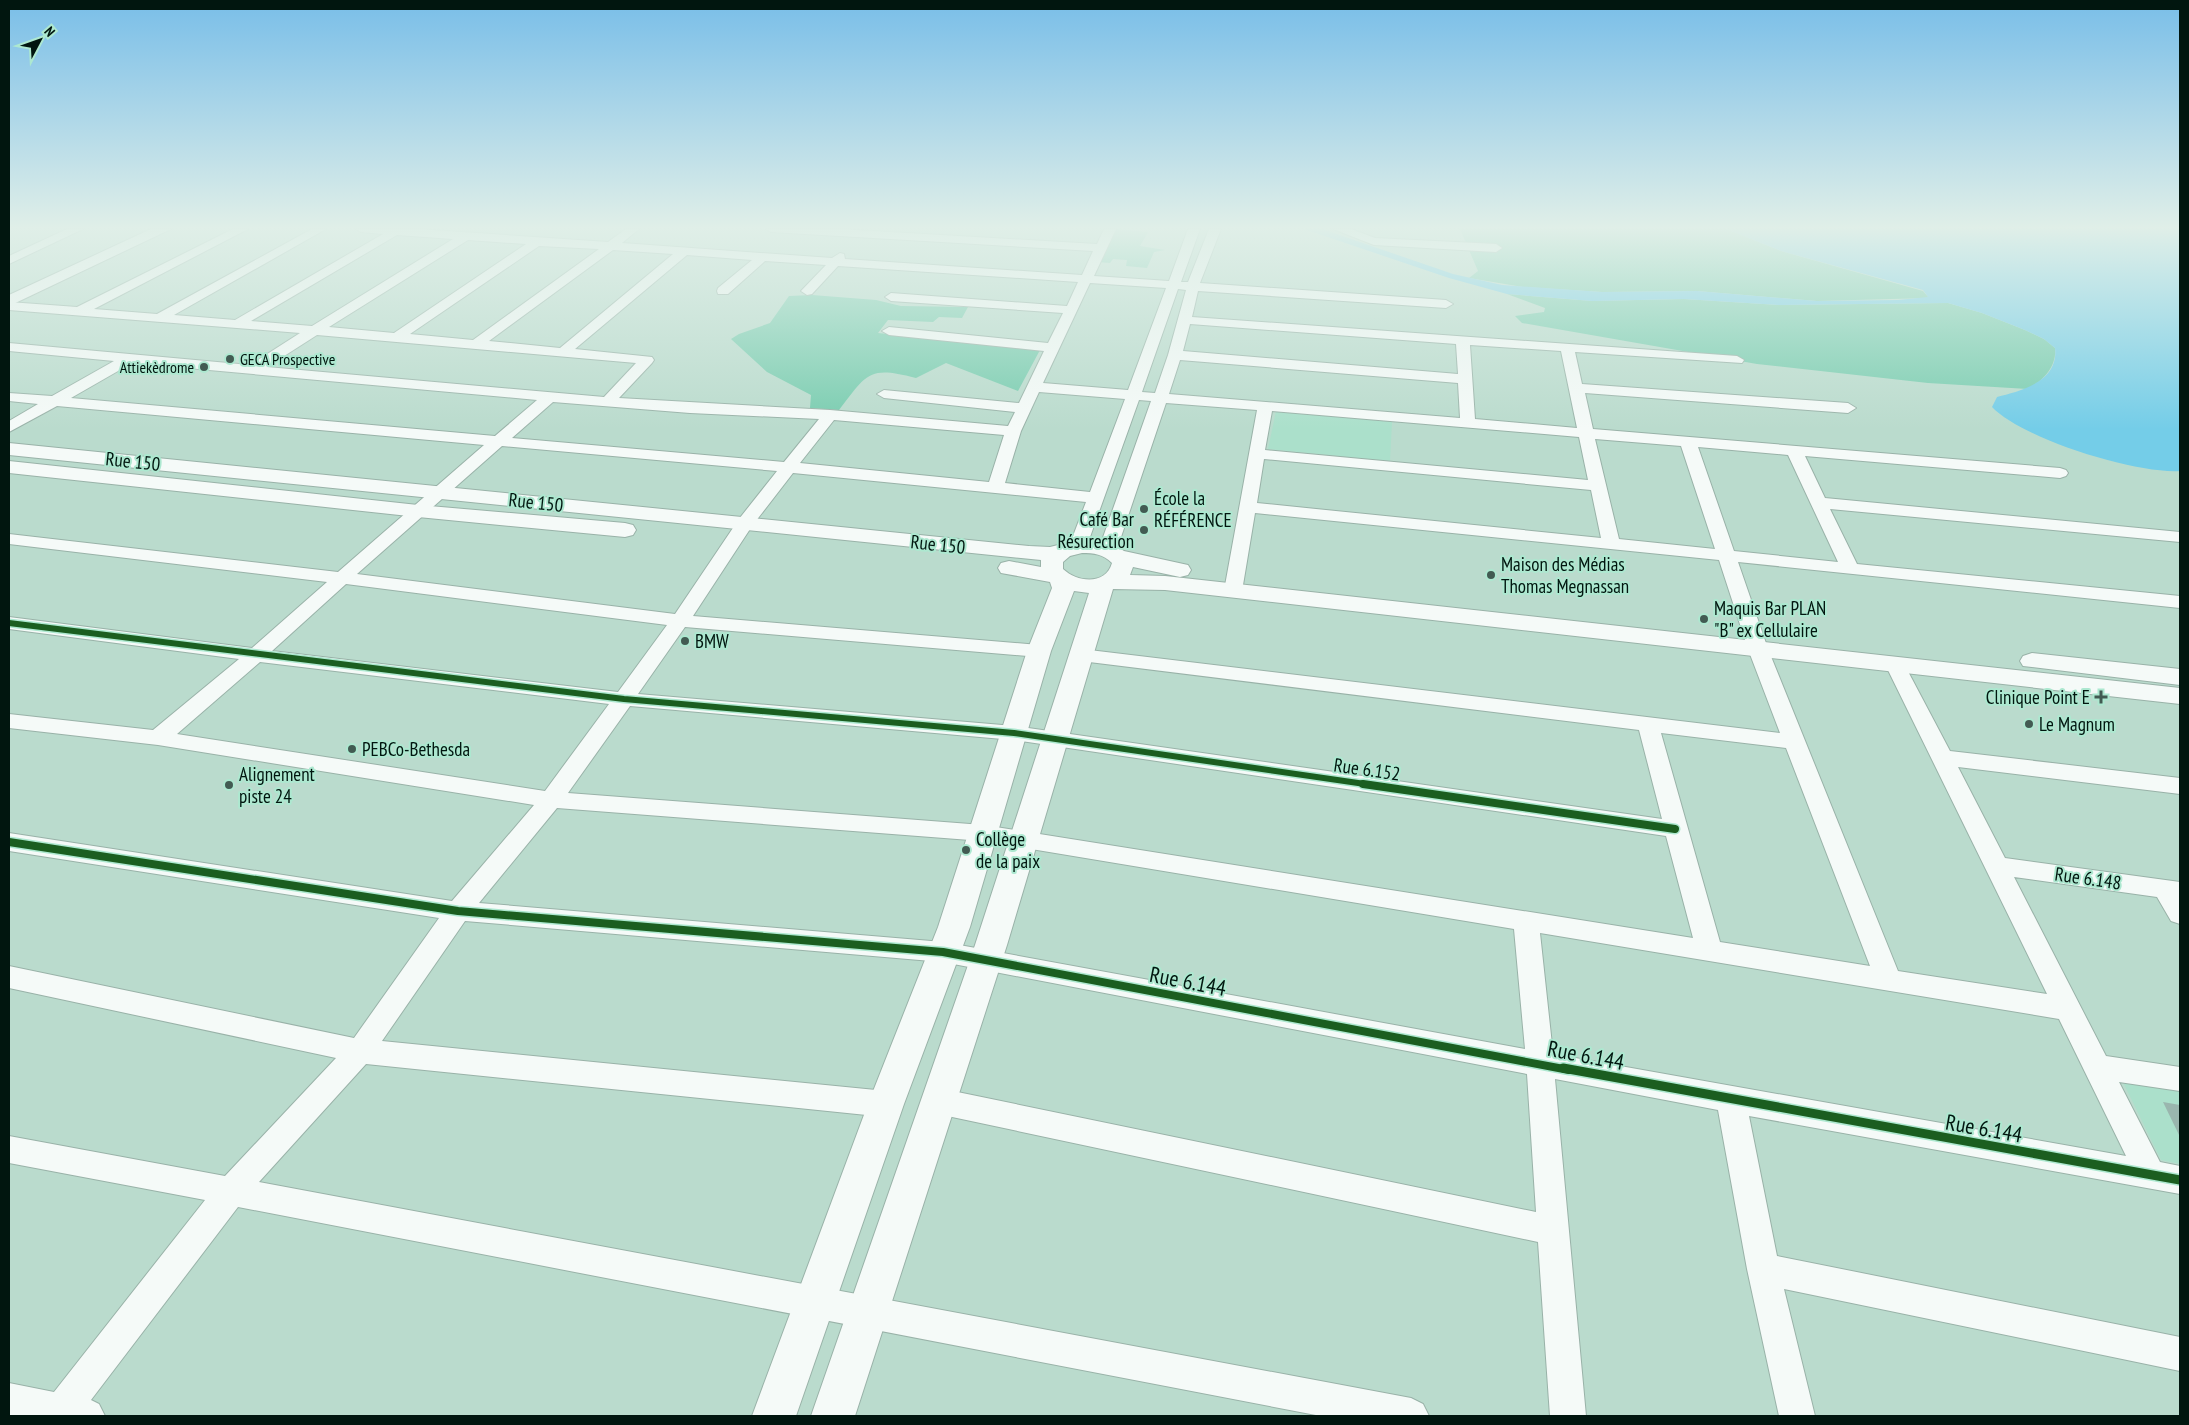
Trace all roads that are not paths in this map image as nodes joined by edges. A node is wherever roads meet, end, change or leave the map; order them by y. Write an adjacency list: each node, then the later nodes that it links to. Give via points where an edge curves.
1 (21, 296): 14 (main road)
2 (111, 296): 18 (street)
3 (200, 296): 19 (street)
4 (287, 296): 21 (street)
5 (372, 296): 22 (street)
6 (458, 296): 24 (street)
7 (543, 296): 26 (street)
8 (631, 296): 30 (street)
9 (1078, 296): 17 (street)
10 (1168, 296): 39 (street)
11 (1190, 296): 20 (street)
12 (1327, 296): 15 (street)
13 (891, 297): 17 (street)
14 (9, 301)
15 (1446, 304)
16 (9, 306): 18 (street)
17 (1071, 310): 28 (street)
18 (80, 311): 19 (street)
19 (161, 317): 21 (street)
20 (1184, 320): 25 (street); 31 (street)
21 (239, 324): 22 (street)
22 (317, 330): 24 (street); 34 (street)
23 (889, 330): 28 (street)
24 (397, 337): 26 (street)
25 (1463, 340): 29 (street); 35 (street)
26 (476, 344): 30 (street)
27 (9, 347): 32 (street)
28 (1053, 348): 36 (street)
29 (1566, 348): 33 (street); 37 (street)
30 (563, 352): 44 (street, via 647,360)
31 (1176, 355): 35 (street); 42 (street)
32 (130, 358): 34 (street); 43 (street)
33 (1737, 360)
34 (253, 369): 41 (street)
35 (1466, 379): 49 (street)
36 (1034, 387): 39 (street); 46 (street)
37 (1576, 388): 47 (street); 52 (street)
38 (884, 394): 46 (street)
39 (1134, 396): 42 (street); 64 (street)
40 (9, 397): 43 (street)
41 (550, 397): 44 (street); 53 (street)
42 (1160, 397): 45 (street); 73 (street, via 1110,543)
43 (56, 401): 50 (street); 53 (street)
44 (608, 401): 48 (street)
45 (1265, 406): 49 (street); 57 (street)
46 (1024, 408): 51 (street)
47 (1848, 408)
48 (830, 415): 51 (street); 59 (street)
49 (1468, 424): 52 (street)
50 (9, 427)
51 (1013, 431): 62 (street)
52 (1586, 433): 54 (street); 61 (street)
53 (500, 440): 59 (street); 63 (street)
54 (1688, 442): 56 (street); 74 (street)
55 (9, 449): 63 (main road, Rue 150)
56 (1794, 451): 60 (street); 65 (street)
57 (1257, 454): 61 (street); 66 (street)
58 (9, 467): 67 (main road, Rue 150)
59 (791, 467): 62 (street); 68 (street)
60 (2060, 473)
61 (1597, 486): 71 (street)
62 (995, 488): 64 (street)
63 (437, 493): 67 (street); 68 (main road, Rue 150)
64 (1096, 498): 72 (street, via 1081,537)
65 (1819, 503): 69 (street); 75 (street)
66 (1248, 507): 71 (street); 79 (street)
67 (418, 511): 68 (main road, Rue 150); 76 (street)
68 (740, 531): 72 (main road, Rue 150, via 1029,553 1050,554); 77 (main road, Rue 150, via 1014,568); 81 (street)
69 (2180, 537)
70 (9, 539): 76 (street)
71 (1610, 544): 74 (street)
72 (1067, 550): 73 (main road, Rue 150, via 1092,546); 77 (main road, via 1052,560 1052,571)
73 (1114, 553): 78 (main road, via 1123,563 1123,570 1118,577); 79 (main road, Rue 150, via 1163,568)
74 (1726, 556): 75 (street); 83 (street)
75 (1850, 568): 80 (street)
76 (342, 578): 81 (street); 85 (street)
77 (1059, 578): 78 (main road, Rue 150, via 1081,586); 84 (main road, via 1064,588)
78 (1106, 583): 79 (main road, Rue 150); 86 (main road)
79 (1234, 583): 83 (main road)
80 (2180, 602)
81 (680, 620): 84 (street); 92 (street)
82 (9, 623): 85 (street, Rue 6.152)
83 (1755, 640): 87 (main road); 88 (main road); 98 (street)
84 (1039, 651): 95 (main road)
85 (256, 655): 92 (street, Rue 6.152); 96 (street)
86 (1081, 655): 94 (street); 97 (main road)
87 (1895, 664): 90 (main road); 99 (street)
88 (2075, 666): 89 (main road); 90 (main road)
89 (2180, 677)
90 (2090, 686): 91 (main road)
91 (2180, 696)
92 (624, 699): 95 (street, Rue 6.152); 101 (street)
93 (9, 720): 96 (street)
94 (1648, 724): 98 (street); 102 (street)
95 (1014, 733): 97 (street, Rue 6.152); 103 (main road)
96 (158, 738): 101 (street)
97 (1055, 739): 102 (street, Rue 6.152); 104 (main road)
98 (1794, 742): 115 (street)
99 (1942, 758): 100 (street); 106 (street)
100 (2180, 786)
101 (551, 800): 103 (street); 108 (street)
102 (1675, 828): 111 (street)
103 (983, 833): 104 (street); 112 (main road)
104 (1024, 839): 110 (street); 113 (main road)
105 (9, 842): 108 (street, Rue 6.144)
106 (1996, 866): 107 (street, Rue 6.148); 116 (street)
107 (2173, 890): 109 (street)
108 (458, 911): 112 (street, Rue 6.144); 117 (street)
109 (2180, 914)
110 (1526, 921): 111 (street); 118 (street)
111 (1709, 951): 115 (street)
112 (944, 952): 113 (street, Rue 6.144); 123 (main road)
113 (985, 961): 118 (street, Rue 6.144); 122 (main road)
114 (9, 976): 117 (street)
115 (1888, 979): 116 (street)
116 (2068, 1009): 119 (street)
117 (360, 1051): 123 (street); 127 (street)
118 (1540, 1064): 121 (street, Rue 6.144); 128 (street)
119 (2097, 1067): 120 (street); 125 (street)
120 (2180, 1080)
121 (1731, 1100): 125 (street, Rue 6.144); 129 (street)
122 (938, 1101): 128 (street); 131 (main road)
123 (886, 1104): 130 (main road)
124 (9, 1149): 127 (street)
125 (2151, 1175): 126 (street, Rue 6.144)
126 (2180, 1180)
127 (230, 1191): 130 (street); 134 (street)
128 (1552, 1230): 138 (street)
129 (1763, 1269): 132 (street); 139 (street)
130 (815, 1303): 131 (street); 135 (main road)
131 (868, 1313): 136 (main road); 137 (street)
132 (2180, 1354)
133 (9, 1400): 134 (street)
134 (68, 1415)
135 (774, 1416)
136 (832, 1416)
137 (1411, 1416)
138 (1568, 1416)
139 (1797, 1416)

